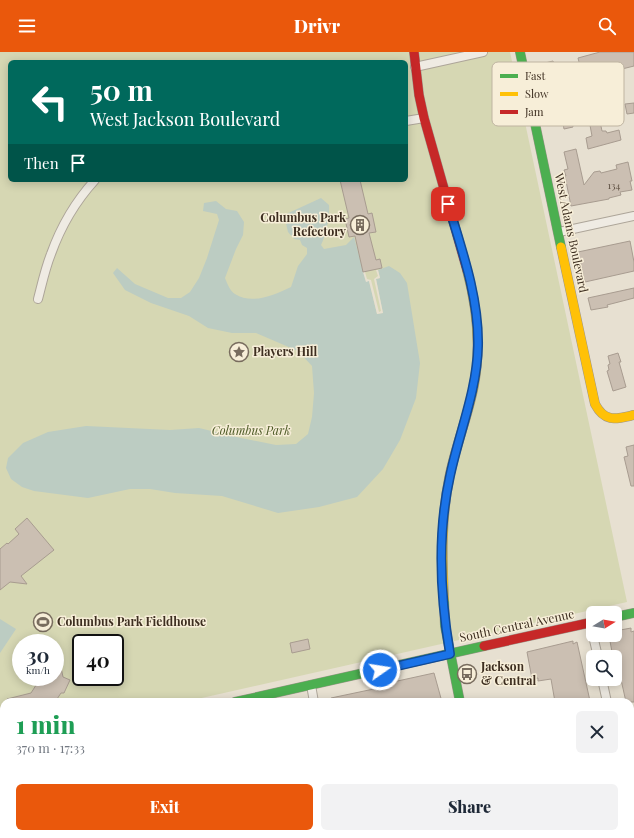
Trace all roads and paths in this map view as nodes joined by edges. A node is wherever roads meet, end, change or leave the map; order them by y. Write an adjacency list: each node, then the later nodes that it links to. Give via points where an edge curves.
1 (414, 52): 5 (street)
2 (483, 52): 5 (street)
3 (520, 52): 4 (street, West Adams Boulevard)
4 (522, 62)
5 (415, 67): 6 (street)
6 (424, 118): 7 (street); 17 (street, via 469,278 478,345 474,386 450,478 442,530 443,602)
7 (408, 121)
8 (536, 126): 11 (street, West Adams Boulevard)
9 (93, 182): 12 (street, via 75,205 58,236)
10 (634, 216): 11 (street)
11 (558, 232): 13 (street, West Adams Boulevard, via 598,412 612,419)
12 (38, 299)
13 (634, 415)
14 (634, 613): 15 (street)
15 (622, 616)
16 (586, 623): 17 (street, South Central Avenue)
17 (450, 654): 18 (street, South Central Avenue); 22 (street)
18 (311, 685): 20 (street, South Central Avenue); 21 (street)
19 (604, 686): 23 (street)
20 (253, 698)
21 (313, 698)
22 (459, 698)
23 (606, 698)

